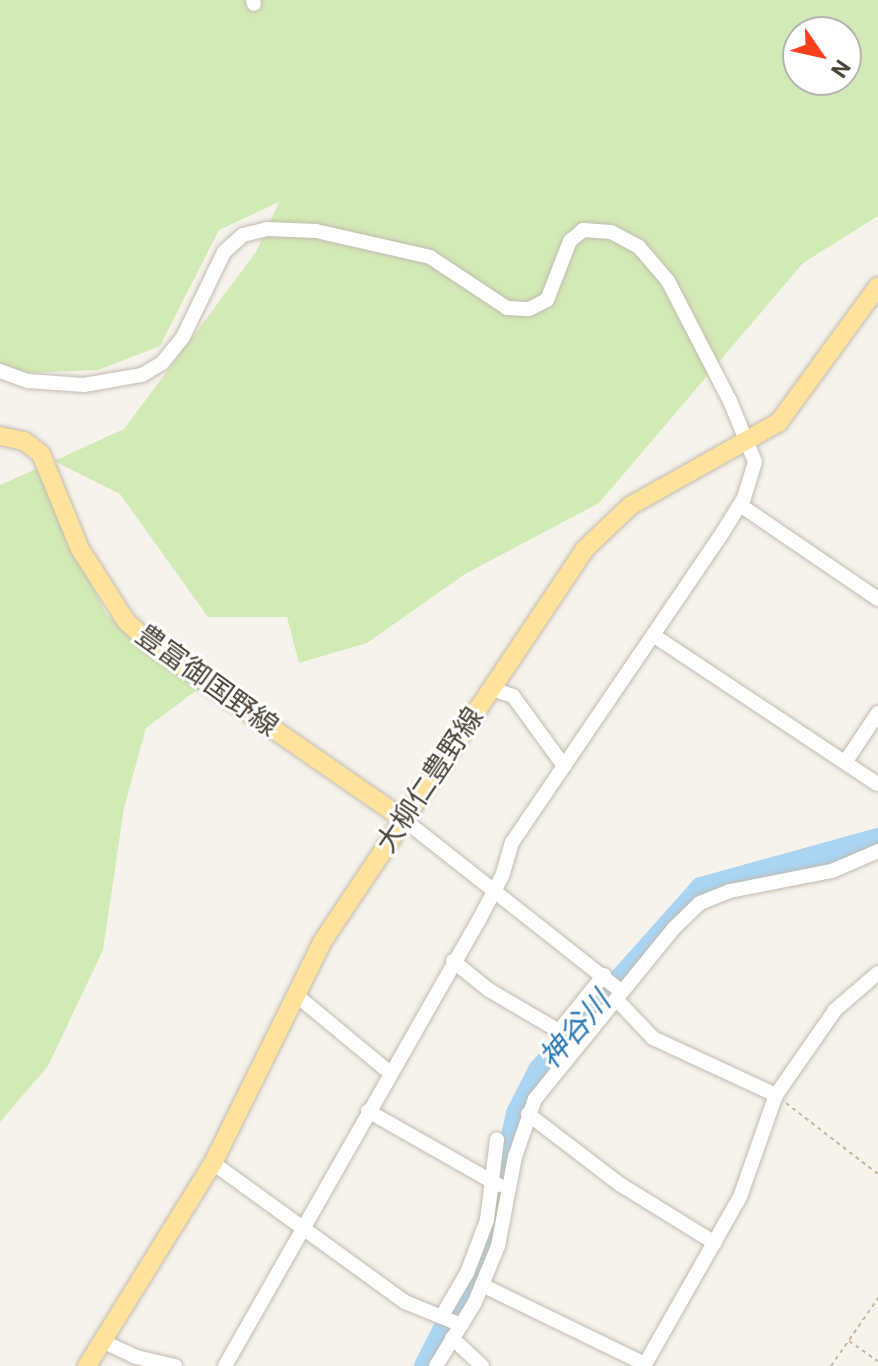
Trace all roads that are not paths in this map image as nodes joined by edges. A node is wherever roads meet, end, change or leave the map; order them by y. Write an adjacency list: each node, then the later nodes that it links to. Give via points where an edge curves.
1 (878, 286): 4 (main road, 大柳仁豊野線, via 779,422)
2 (0, 371): 4 (street, via 28,381 84,385 142,375 162,363 183,337 224,252 243,235 267,229 316,231 430,257 507,308 529,309 547,300 570,241 583,230 611,232 639,247 668,281)
3 (0, 436): 13 (main road, 豊富御国野線, via 24,441 41,454 80,549 119,611 143,637)
4 (749, 442): 5 (street, via 755,462); 8 (main road, 大柳仁豊野線, via 630,506 603,529)
5 (740, 505): 6 (street); 7 (street)
6 (878, 599)
7 (653, 635): 10 (street); 11 (street)
8 (492, 689): 11 (street, via 513,696); 13 (main road, 大柳仁豊野線)
9 (878, 713): 10 (street)
10 (846, 761): 12 (street)
11 (564, 766): 15 (street, via 512,842)
12 (877, 784)
13 (403, 819): 15 (street); 19 (main road, 大柳仁豊野線, via 322,942)
14 (878, 851): 18 (street, via 832,871 730,891 700,903)
15 (494, 890): 16 (street); 18 (street)
16 (453, 961): 18 (street, via 489,990 559,1031); 20 (street)
17 (878, 973): 21 (street, via 835,1010)
18 (613, 986): 21 (street, via 653,1038); 23 (street)
19 (295, 994): 20 (street); 25 (main road, 大柳仁豊野線)
20 (389, 1072): 22 (street)
21 (776, 1095): 28 (street, via 752,1171)
22 (368, 1111): 26 (street); 27 (street)
23 (528, 1114): 26 (street); 28 (street, via 621,1185)
24 (497, 1140): 26 (street)
25 (213, 1163): 27 (street); 32 (main road, 大柳仁豊野線)
26 (501, 1186): 29 (street, via 504,1226); 30 (street)
27 (302, 1232): 30 (street, via 405,1302); 36 (street)
28 (715, 1243): 33 (street)
29 (482, 1285): 30 (street); 33 (street)
30 (452, 1319): 31 (street)
31 (452, 1338): 37 (street); 38 (street)
32 (102, 1341): 34 (main road, 大柳仁豊野線); 35 (street, via 136,1357)
33 (645, 1365)
34 (87, 1366)
35 (175, 1366)
36 (225, 1366)
37 (436, 1366)
38 (482, 1366)

